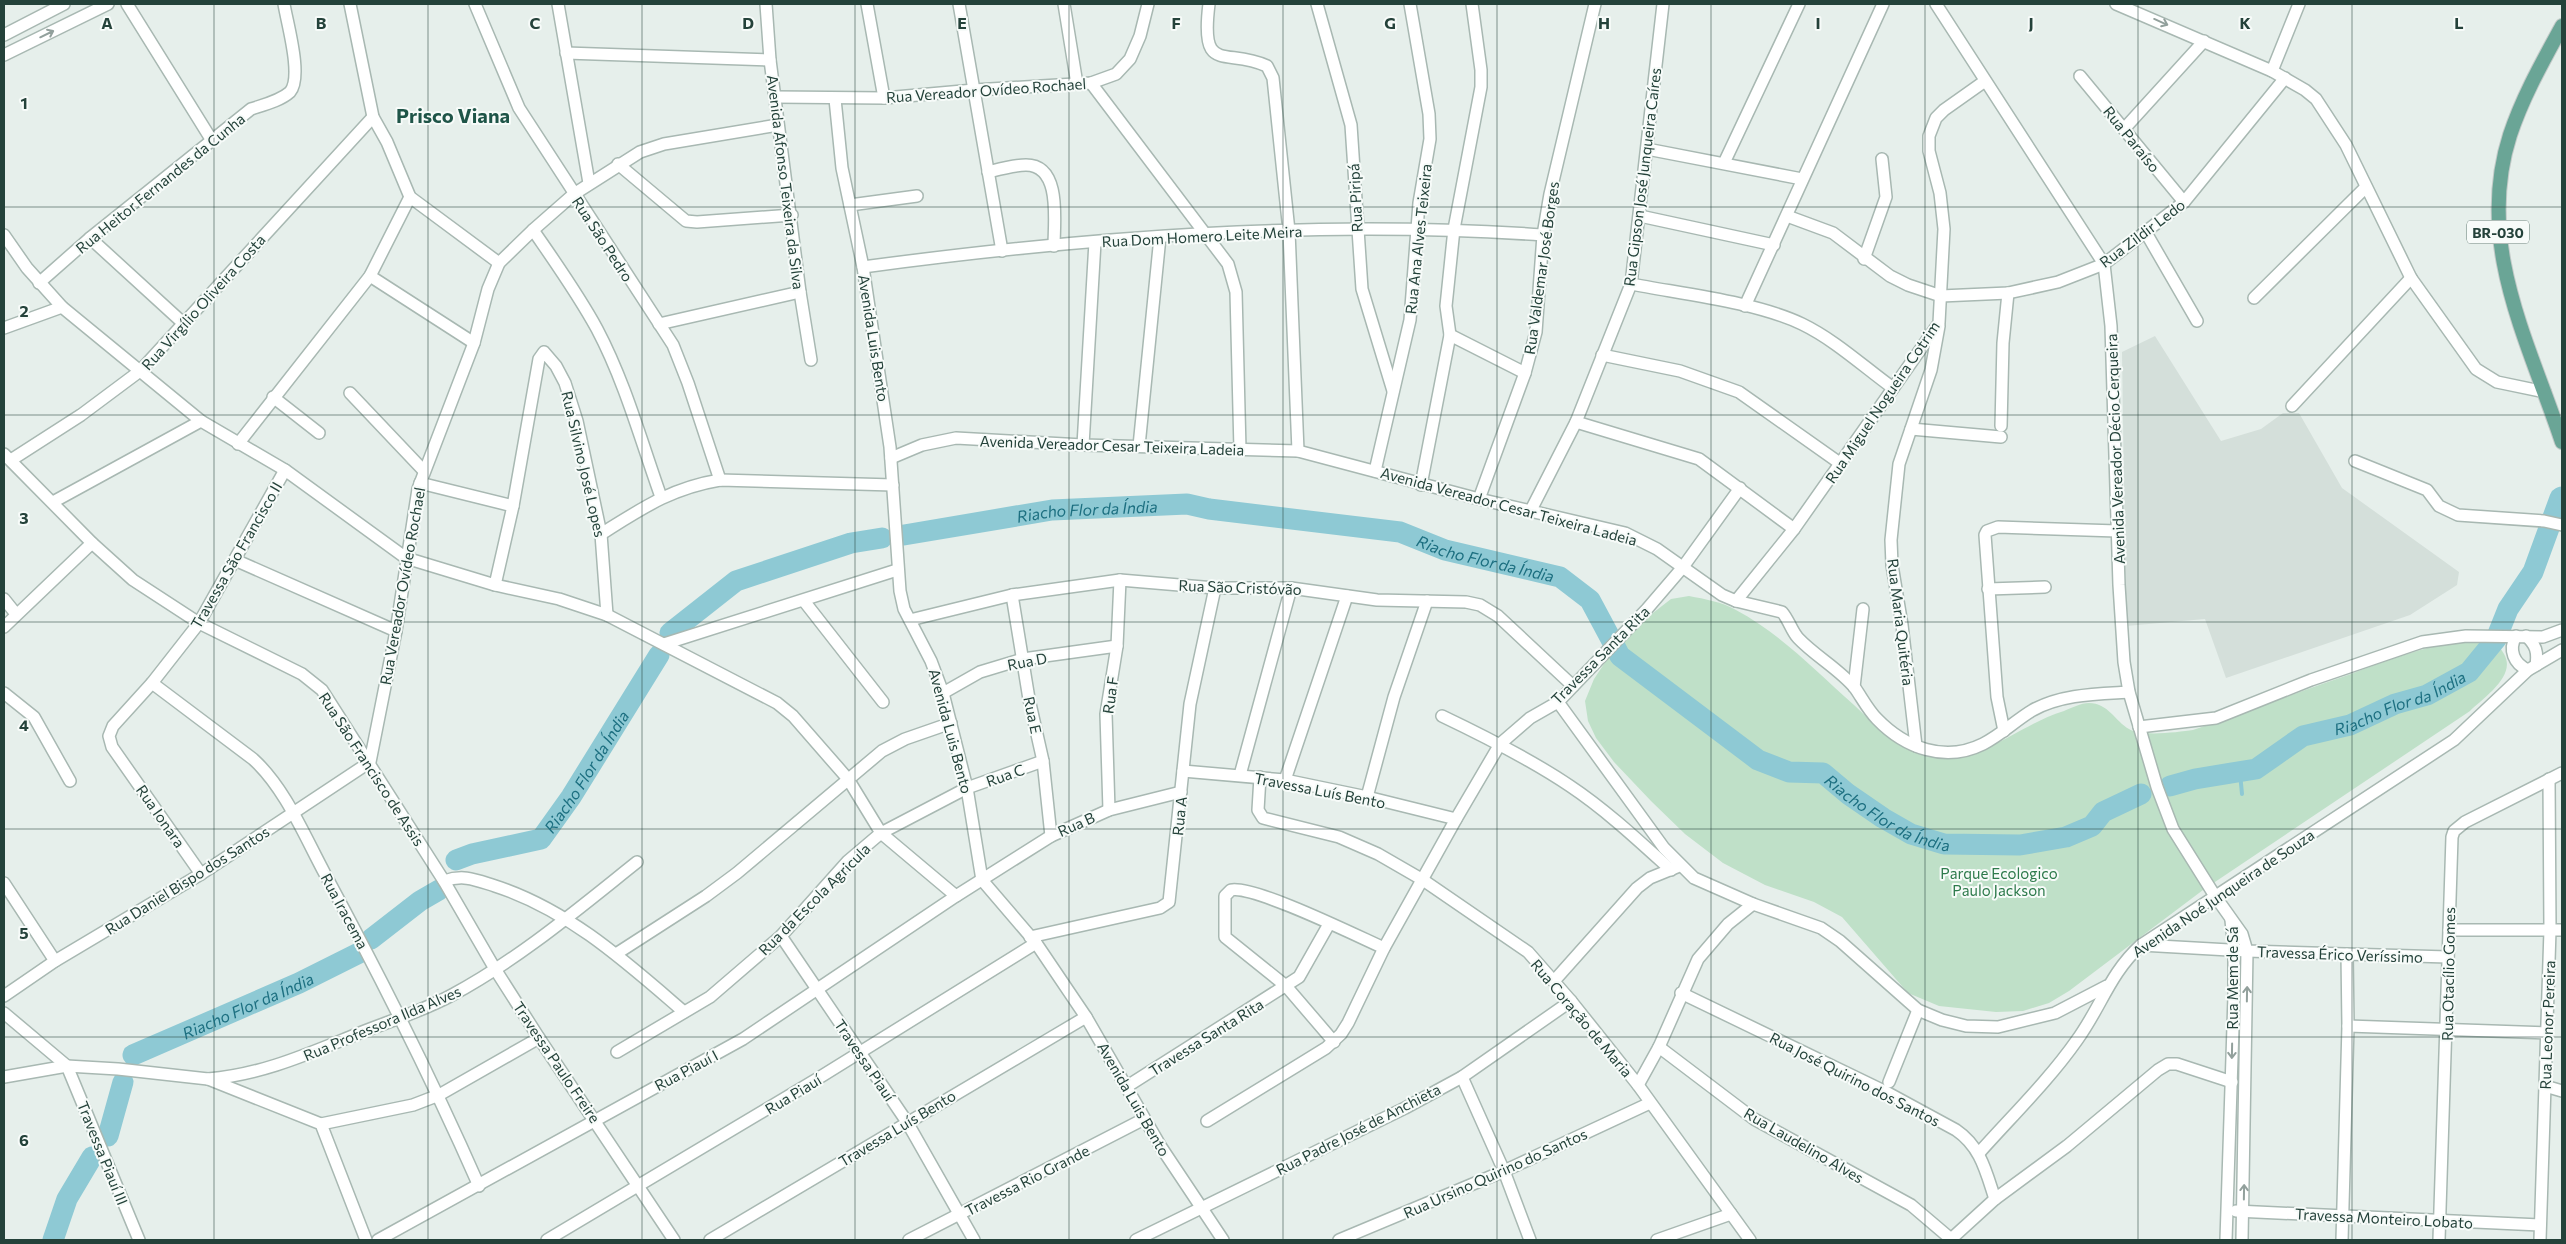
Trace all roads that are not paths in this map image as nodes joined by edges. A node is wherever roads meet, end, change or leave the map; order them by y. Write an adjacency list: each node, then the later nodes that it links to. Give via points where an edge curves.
1 (108, 4): 24 (street)
2 (127, 4): 44 (street)
3 (284, 4): 44 (street, Rua Heitor Fernandes da Cunha, via 296,70 295,84 287,94 250,109)
4 (350, 4): 41 (street)
5 (475, 4): 53 (street, Rua São Pedro, via 519,108)
6 (558, 4): 28 (street)
7 (766, 4): 30 (street, Avenida Afonso Teixeira da Silva)
8 (868, 4): 39 (street)
9 (960, 4): 37 (street)
10 (1064, 4): 36 (street)
11 (1148, 4): 35 (street, Rua Vereador Ovídeo Rochael, via 1130,59 1116,74)
12 (1209, 4): 64 (street, via 1207,34 1213,51 1224,58 1263,64 1271,70)
13 (1317, 4): 65 (street, Rua Piripá, via 1351,125)
14 (1410, 4): 63 (street, Rua Ana Alves Teixeira, via 1431,127)
15 (1472, 4): 61 (street, via 1482,70 1481,87)
16 (1595, 4): 68 (street, Rua Valdemar José Borges)
17 (1663, 4): 45 (street, Rua Gipson José Junqueira Caíres)
18 (1799, 4): 47 (street)
19 (1883, 4): 50 (street)
20 (1936, 4): 34 (street, Avenida Vereador Décio Cerqueira)
21 (2116, 4): 27 (street, one-way to 27)
22 (2298, 4): 31 (street)
23 (59, 5): 24 (street); 26 (street)
24 (71, 22): 29 (street, one-way to 24)
25 (2562, 26): 102 (main road, BR-030, via 2519,112 2510,136 2498,193 2503,268)
26 (4, 35)
27 (2204, 41): 31 (street); 43 (street)
28 (566, 53): 30 (street); 51 (street)
29 (4, 55)
30 (770, 60): 38 (street, Avenida Afonso Teixeira da Silva)
31 (2272, 71): 33 (street)
32 (2080, 76): 43 (street, Rua Paraíso)
33 (2285, 78): 52 (street, via 2305,90 2325,110); 56 (street, Rua Zildir Ledo)
34 (1985, 81): 78 (street, Avenida Vereador Décio Cerqueira); 86 (street, Rua Miguel Nogueira Cotrim, via 1944,110 1936,118 1929,136 1944,229)
35 (1091, 83): 36 (street, Rua Vereador Ovídeo Rochael); 67 (street)
36 (1076, 84): 37 (street, Rua Vereador Ovídeo Rochael)
37 (974, 90): 39 (street, Rua Vereador Ovídeo Rochael); 49 (street)
38 (775, 98): 40 (street, Rua Vereador Ovídeo Rochael); 42 (street, Avenida Afonso Teixeira da Silva)
39 (884, 98): 40 (street, Rua Vereador Ovídeo Rochael)
40 (835, 99): 57 (street, Avenida Luis Bento, via 842,168)
41 (373, 117): 55 (street); 91 (street, Rua Virgílio Oliveira Costa)
42 (778, 125): 48 (street, Rua Vereador Ovídeo Rochael, via 664,144); 58 (street, Avenida Afonso Teixeira da Silva)
43 (2124, 129): 56 (street, Rua Paraíso)
44 (211, 140): 70 (street, Rua Heitor Fernandes da Cunha)
45 (1647, 149): 47 (street); 59 (street, Rua Gipson José Junqueira Caíres)
46 (1882, 159): 76 (street, via 1886,197)
47 (1724, 163): 50 (street)
48 (618, 164): 51 (street, Rua Vereador Ovídeo Rochael); 58 (street, via 686,221)
49 (988, 172): 74 (street, via 1028,165 1042,169 1053,191); 75 (street)
50 (1802, 179): 60 (street)
51 (589, 183): 53 (street, Rua Vereador Ovídeo Rochael)
52 (2366, 187): 81 (street); 87 (street)
53 (574, 194): 62 (street, Rua Vereador Ovídeo Rochael); 93 (street, Rua São Pedro)
54 (917, 196): 57 (street)
55 (410, 197): 77 (street); 80 (street)
56 (2184, 202): 66 (street, Rua Zildir Ledo)
57 (850, 205): 79 (street, Avenida Luis Bento)
58 (792, 215): 84 (street, Avenida Afonso Teixeira da Silva)
59 (1640, 216): 73 (street); 83 (street, Rua Gipson José Junqueira Caíres)
60 (1787, 216): 73 (street); 76 (street, Rua Zildir Ledo, via 1826,229)
61 (1454, 229): 63 (street, Rua Dom Homero Leite Meira); 68 (street, Rua Dom Homero Leite Meira); 95 (street, via 1446,306)
62 (532, 230): 77 (street, Rua Vereador Ovídeo Rochael); 129 (street, via 597,330 627,398)
63 (1417, 230): 65 (street, Rua Dom Homero Leite Meira); 104 (street, Rua Ana Alves Teixeira, via 1410,320)
64 (1289, 231): 65 (street, Rua Dom Homero Leite Meira); 67 (street, Rua Dom Homero Leite Meira); 116 (street)
65 (1356, 231): 104 (street, Rua Piripá, via 1362,290)
66 (2145, 231): 78 (street, Rua Zildir Ledo); 90 (street)
67 (1205, 234): 69 (street, Rua Dom Homero Leite Meira); 115 (street, via 1228,264 1236,292)
68 (1543, 235): 100 (street, Rua Valdemar José Borges, via 1536,332)
69 (1160, 237): 72 (street, Rua Dom Homero Leite Meira); 114 (street)
70 (90, 238): 82 (street, Rua Heitor Fernandes da Cunha); 91 (street)
71 (6, 241): 82 (street)
72 (1095, 242): 74 (street, Rua Dom Homero Leite Meira); 113 (street)
73 (1774, 245): 88 (street)
74 (1054, 246): 75 (street, Rua Dom Homero Leite Meira)
75 (1002, 251): 79 (street, Rua Dom Homero Leite Meira)
76 (1864, 258): 86 (street, Rua Zildir Ledo, via 1908,285)
77 (499, 263): 96 (street, Rua Vereador Ovídeo Rochael, via 488,289)
78 (2104, 264): 85 (street, Rua Zildir Ledo, via 2058,282); 136 (street, Avenida Vereador Décio Cerqueira, via 2111,326)
79 (863, 267): 118 (street, Avenida Luis Bento)
80 (370, 276): 96 (street); 105 (street)
81 (2411, 278): 102 (street, via 2481,373 2497,382); 106 (street)
82 (40, 283): 89 (street)
83 (1631, 284): 88 (street); 97 (street, Rua Gipson José Junqueira Caíres)
84 (800, 292): 93 (street); 98 (street, Avenida Afonso Teixeira da Silva)
85 (2008, 293): 86 (street, Rua Zildir Ledo); 109 (street, via 2001,432)
86 (1941, 296): 92 (street, Rua Miguel Nogueira Cotrim)
87 (2254, 298)
88 (1745, 306): 101 (street, via 1815,331)
89 (62, 307): 94 (street); 99 (street)
90 (2197, 321)
91 (183, 323): 99 (street, Rua Virgílio Oliveira Costa)
92 (1939, 323): 101 (street, Rua Miguel Nogueira Cotrim); 109 (street, Rua Maria Quitéria, via 1931,370)
93 (659, 324): 124 (street, Rua São Pedro, via 681,362)
94 (4, 328)
95 (1450, 334): 100 (street); 127 (street)
96 (474, 343): 122 (street, Rua Vereador Ovídeo Rochael)
97 (1602, 355): 108 (street, Rua Gipson José Junqueira Caíres); 120 (street, via 1680,371 1739,392)
98 (811, 360)
99 (140, 371): 107 (street); 117 (street, Rua Virgílio Oliveira Costa, via 81,415)
100 (1525, 373): 130 (street, Rua Valdemar José Borges)
101 (1893, 388): 120 (street, Rua Miguel Nogueira Cotrim)
102 (2545, 392): 111 (main road, BR-030)
103 (350, 393): 122 (street)
104 (1393, 393): 123 (street, Rua Ana Alves Teixeira)
105 (273, 397): 110 (street); 112 (street)
106 (2292, 406)
107 (201, 421): 112 (street); 131 (street)
108 (1576, 422): 128 (street, via 1699,459); 133 (street, Rua Gipson José Junqueira Caíres)
109 (1911, 429): 182 (street, Rua Maria Quitéria, via 1900,464 1891,540)
110 (319, 433)
111 (2562, 442)
112 (238, 444): 121 (street)
113 (1083, 446): 114 (street, Avenida Vereador Cesar Teixeira Ladeia); 118 (street, Avenida Vereador Cesar Teixeira Ladeia, via 956,438 922,445)
114 (1139, 446): 115 (street, Avenida Vereador Cesar Teixeira Ladeia)
115 (1240, 450): 116 (street, Avenida Vereador Cesar Teixeira Ladeia)
116 (1298, 451): 123 (street, Avenida Vereador Cesar Teixeira Ladeia)
117 (7, 457): 131 (street, Rua São Francisco de Assis)
118 (892, 458): 126 (street, Avenida Luis Bento)
119 (2355, 461): 134 (street, via 2427,490 2439,506 2458,515 2544,521)
120 (1841, 464): 135 (street, Rua Miguel Nogueira Cotrim)
121 (285, 470): 139 (street); 140 (street, Travessa São Francisco II)
122 (424, 471): 125 (street, Rua Vereador Ovídeo Rochael)
123 (1374, 471): 127 (street, Avenida Vereador Cesar Teixeira Ladeia)
124 (720, 480): 126 (street); 129 (street)
125 (420, 483): 132 (street); 139 (street, Rua Vereador Ovídeo Rochael)
126 (894, 485): 142 (street, Avenida Luis Bento)
127 (1421, 485): 130 (street, Avenida Vereador Cesar Teixeira Ladeia)
128 (1740, 488): 135 (street); 141 (street, Travessa Santa Rita)
129 (661, 497): 137 (street)
130 (1479, 499): 133 (street, Avenida Vereador Cesar Teixeira Ladeia)
131 (53, 502): 138 (street, Rua São Francisco de Assis)
132 (513, 506): 137 (street, Rua Silvino José Lopes, via 539,359 544,352 556,366 572,398); 144 (street)
133 (1531, 510): 141 (street, Avenida Vereador Cesar Teixeira Ladeia, via 1625,533 1644,541)
134 (2562, 526)
135 (1794, 529): 154 (street, Rua Miguel Nogueira Cotrim)
136 (2117, 531): 148 (street, via 1991,528 1984,535); 173 (street, Avenida Vereador Décio Cerqueira, via 2124,662)
137 (601, 534): 157 (street, Rua Silvino José Lopes)
138 (92, 543): 156 (street); 159 (street, Rua São Francisco de Assis, via 133,580)
139 (406, 558): 144 (street); 162 (street, Rua Vereador Ovídeo Rochael)
140 (235, 560): 159 (street, Travessa São Francisco II); 162 (street)
141 (1683, 567): 154 (street, Avenida Vereador Cesar Teixeira Ladeia, via 1722,595); 170 (street, Travessa Santa Rita)
142 (897, 570): 152 (street); 158 (street, Avenida Luis Bento)
143 (1120, 580): 146 (street, Rua São Cristóvão); 149 (street, Rua São Cristóvão); 165 (street, Rua F)
144 (495, 585): 157 (street, via 559,599)
145 (2045, 587): 148 (street)
146 (1215, 588): 147 (street, Rua São Cristóvão); 186 (street, Rua A, via 1193,686)
147 (1291, 588): 150 (street, Rua São Cristóvão); 188 (street)
148 (1988, 589): 180 (street, via 1997,698)
149 (1012, 595): 158 (street, Rua São Cristóvão); 167 (street, Rua E)
150 (1347, 596): 153 (street, Rua São Cristóvão); 191 (street)
151 (4, 599): 156 (street)
152 (804, 601): 164 (street); 175 (street)
153 (1427, 601): 170 (street, Rua São Cristóvão, via 1466,602 1488,610); 196 (street, via 1394,697)
154 (1736, 601): 171 (street, Avenida Vereador Cesar Teixeira Ladeia, via 1782,612 1799,638)
155 (1863, 608): 171 (street)
156 (16, 614): 160 (street)
157 (607, 615): 164 (street)
158 (910, 620): 172 (street, Avenida Luis Bento)
159 (198, 623): 169 (street, Travessa São Francisco II); 185 (street, Rua São Francisco de Assis, via 312,681 322,690)
160 (4, 627)
161 (2562, 630): 163 (street, via 2543,637)
162 (396, 631): 185 (street, Rua Vereador Ovídeo Rochael)
163 (2521, 636): 168 (street, via 2533,642 2538,653); 168 (street, via 2512,645 2514,658 2518,665); 179 (street, via 2466,636 2422,642 2311,680 2216,718)
164 (664, 644): 190 (street, via 777,703 793,716)
165 (1117, 646): 167 (street, Rua D); 197 (street, Rua F, via 1106,714)
166 (2562, 650): 168 (street, Avenida Noé Junqueira de Souza)
167 (1023, 660): 172 (street, Rua D, via 980,672); 184 (street, Rua E)
168 (2532, 668): 210 (street, Avenida Noé Junqueira de Souza, via 2454,740)
169 (152, 683): 183 (street, Travessa São Francisco II, via 110,732 112,747); 198 (street, Rua Iracema, via 261,766)
170 (1573, 686): 176 (street, Travessa Santa Rita)
171 (1854, 687): 182 (street, Avenida Vereador Cesar Teixeira Ladeia, via 1883,724)
172 (943, 692): 178 (street, Avenida Luis Bento)
173 (2129, 692): 179 (street, Avenida Vereador Décio Cerqueira); 180 (street, Avenida Vereador Cesar Teixeira Ladeia, via 2075,696 2051,702 2032,710)
174 (4, 693): 193 (street, via 34,717)
175 (884, 702)
176 (1558, 702): 181 (street, Travessa Santa Rita, via 1530,718); 203 (street, Avenida Noé Junqueira de Souza)
177 (1442, 716): 181 (street)
178 (951, 723): 190 (street, via 894,743); 194 (street, Avenida Luis Bento)
179 (2139, 727): 210 (street, Avenida Vereador Décio Cerqueira, via 2170,822)
180 (2004, 732): 182 (street, Avenida Vereador Cesar Teixeira Ladeia, via 1961,752 1936,752)
181 (1500, 744): 199 (street, Travessa Santa Rita); 203 (street, via 1571,786)
182 (1916, 746)
183 (120, 759): 204 (street, Rua Ionara)
184 (1043, 761): 194 (street, Rua C); 201 (street, Rua E)
185 (370, 762): 198 (street, Rua Daniel Bispo dos Santos); 207 (street, Rua São Francisco de Assis)
186 (1183, 771): 188 (street, Travessa Luís Bento); 195 (street, Rua A)
187 (2562, 773): 192 (street, Rua Otacílio Gomes)
188 (1240, 775): 189 (street, Travessa Luís Bento)
189 (1260, 777): 191 (street, Travessa Luís Bento); 206 (street, Rua Coração de Maria, via 1258,810 1263,818 1339,837 1378,854)
190 (848, 779): 200 (street); 224 (street, via 706,896)
191 (1285, 780): 196 (street, Travessa Luís Bento)
192 (2549, 780): 215 (street, Rua Otacílio Gomes, via 2465,822 2454,831 2450,848); 216 (street, Rua Leonor Pereira)
193 (70, 781)
194 (968, 788): 200 (street, Rua da Escola Agricula); 205 (street, Avenida Luis Bento)
195 (1181, 792): 197 (street, Rua B); 219 (street, Rua A, via 1171,897 1167,904)
196 (1367, 797): 199 (street, Travessa Luís Bento)
197 (1109, 810): 201 (street, Rua B)
198 (292, 814): 204 (street, Rua Daniel Bispo dos Santos); 240 (street, Rua Iracema, via 366,949)
199 (1456, 819): 206 (street, Travessa Santa Rita)
200 (881, 833): 209 (street); 218 (street, Rua da Escola Agricula, via 848,861)
201 (1051, 836): 205 (street, Rua B)
202 (637, 862): 212 (street, Rua Professora Ilda Alves)
203 (1676, 868): 211 (street, Avenida Noé Junqueira de Souza, via 1708,886); 229 (street, via 1650,878 1637,888)
204 (201, 874): 227 (street, Rua Daniel Bispo dos Santos)
205 (982, 880): 209 (street, Rua Piauí I); 219 (street, Avenida Luis Bento)
206 (1423, 880): 221 (street, Travessa Santa Rita); 229 (street, Rua Coração de Maria, via 1514,941)
207 (444, 881): 212 (street, via 458,876 517,893); 228 (street, Travessa Paulo Freire)
208 (4, 883): 227 (street)
209 (956, 896): 232 (street, Rua Piauí I)
210 (2215, 896): 213 (street, Avenida Vereador Décio Cerqueira); 220 (street, Avenida Noé Junqueira de Souza)
211 (1753, 904): 233 (street, via 1710,943); 236 (street, Avenida Noé Junqueira de Souza, via 1821,928)
212 (566, 919): 224 (street); 228 (street, Rua Professora Ilda Alves)
213 (2231, 920): 222 (street, Rua Mem de Sá); 223 (street, Rua Mem de Sá, via 2242,934)
214 (1329, 924): 221 (street); 230 (street, Travessa Santa Rita, via 1299,978); 230 (street, via 1246,890 1231,890 1225,896 1225,937)
215 (2449, 930): 216 (street); 226 (street, Rua Otacílio Gomes)
216 (2550, 930): 217 (street); 243 (street, Rua Leonor Pereira)
217 (2562, 930)
218 (781, 936): 232 (street, Travessa Piauí); 237 (street, Rua da Escola Agricula, via 710,997)
219 (1033, 940): 239 (street, Avenida Luis Bento); 248 (street, Rua Piauí)
220 (2141, 945): 222 (street, Travessa Érico Veríssimo); 231 (street, Avenida Noé Junqueira de Souza, via 2125,959)
221 (1384, 948): 245 (street, Travessa Santa Rita, via 1352,1014)
222 (2234, 950): 223 (street, Travessa Érico Veríssimo); 255 (street, Rua Mem de Sá, one-way to 255)
223 (2247, 951): 225 (street, Travessa Érico Veríssimo); 258 (street, Rua Mem de Sá, one-way to 223)
224 (616, 954): 237 (street)
225 (2347, 954): 226 (street, Travessa Érico Veríssimo); 241 (street)
226 (2448, 957): 242 (street, Rua Otacílio Gomes)
227 (55, 961): 234 (street, Rua Daniel Bispo dos Santos)
228 (496, 969): 240 (street, Rua Professora Ilda Alves, via 451,996); 244 (street, Travessa Paulo Freire)
229 (1554, 981): 235 (street, Rua Coração de Maria)
230 (1286, 986): 245 (street); 257 (street, Travessa Santa Rita)
231 (2107, 986): 236 (street, Avenida Noé Junqueira de Souza, via 2055,1013 1998,1027 1966,1026); 267 (street, via 2076,1042)
232 (818, 990): 248 (street, Travessa Piauí); 262 (street, Rua Piauí I, via 743,1039)
233 (1681, 993): 246 (street); 267 (street, Rua José Quirino dos Santos, via 1909,1104 1964,1136)
234 (4, 996)
235 (1571, 1001): 251 (street, Rua Padre José de Anchieta); 254 (street, Rua Coração de Maria)
236 (1918, 1010): 253 (street)
237 (684, 1012): 247 (street, Rua da Escola Agricula)
238 (4, 1013): 249 (street)
239 (1086, 1017): 257 (street, Avenida Luis Bento); 265 (street, Travessa Luís Bento)
240 (399, 1018): 252 (street, Rua Professora Ilda Alves, via 290,1062); 260 (street, Rua Iracema)
241 (2348, 1026): 242 (street); 277 (street)
242 (2447, 1031): 243 (street); 278 (street, Rua Otacílio Gomes)
243 (2546, 1033): 256 (street, Rua Leonor Pereira)
244 (539, 1038): 260 (street); 262 (street, Travessa Paulo Freire)
245 (1334, 1042): 264 (street, Travessa Santa Rita)
246 (1659, 1047): 254 (street); 294 (street, Rua Laudelino Alves, via 1754,1119 1911,1205)
247 (617, 1052)
248 (860, 1052): 265 (street, Travessa Piauí); 270 (street, Rua Piauí)
249 (67, 1066): 250 (street); 252 (street, via 118,1068); 280 (street, Travessa Piauí III)
250 (4, 1076)
251 (1462, 1076): 268 (street); 272 (street, Rua Padre José de Anchieta, via 1405,1108)
252 (208, 1079): 266 (street)
253 (1889, 1082)
254 (1638, 1085): 261 (street, Rua Coração de Maria)
255 (2232, 1085): 258 (street); 271 (street, Rua Laudelino Alves, via 2177,1064 2168,1064 2027,1177); 273 (street, Rua Mem de Sá)
256 (2545, 1086): 259 (street); 279 (street, Rua Leonor Pereira)
257 (1126, 1087): 263 (street, Avenida Luis Bento)
258 (2246, 1090): 274 (street, Rua Mem de Sá, one-way to 258)
259 (2562, 1091)
260 (439, 1094): 266 (street, via 376,1114); 269 (street, Rua Iracema)
261 (1650, 1103): 268 (street, Rua Ursino Quirino do Santos); 276 (street, Rua Coração de Maria)
262 (595, 1119): 269 (street, Rua Piauí I); 270 (street, Travessa Paulo Freire)
263 (1144, 1119): 272 (street, Avenida Luis Bento); 275 (street, Travessa Rio Grande)
264 (1207, 1121)
265 (907, 1122): 275 (street, Travessa Piauí); 285 (street, Travessa Luís Bento)
266 (321, 1124): 281 (street)
267 (1979, 1153): 271 (street, Rua José Quirino dos Santos)
268 (1504, 1171): 290 (street, Rua Ursino Quirino do Santos); 291 (street)
269 (478, 1186): 282 (street, Rua Piauí I)
270 (640, 1187): 283 (street, Rua Piauí); 284 (street, Travessa Paulo Freire)
271 (1995, 1198): 294 (street, Rua Laudelino Alves)
272 (1201, 1208): 288 (street, Rua Padre José de Anchieta); 289 (street, Avenida Luis Bento)
273 (2227, 1210): 274 (street, Travessa Monteiro Lobato); 296 (street, Rua Mem de Sá)
274 (2243, 1211): 277 (street, Travessa Monteiro Lobato); 297 (street, Rua Mem de Sá)
275 (960, 1214): 286 (street, Travessa Rio Grande); 287 (street, Travessa Piauí)
276 (1731, 1214): 292 (street); 293 (street, Rua Coração de Maria)
277 (2343, 1216): 278 (street, Travessa Monteiro Lobato); 298 (street)
278 (2439, 1220): 279 (street, Travessa Monteiro Lobato); 299 (street, Rua Otacílio Gomes)
279 (2540, 1225): 300 (street, Rua Leonor Pereira)
280 (139, 1240)
281 (366, 1240)
282 (378, 1240)
283 (547, 1240)
284 (674, 1240)
285 (710, 1240)
286 (909, 1240)
287 (974, 1240)
288 (1136, 1240)
289 (1223, 1240)
290 (1339, 1240)
291 (1530, 1240)
292 (1657, 1240)
293 (1750, 1240)
294 (1950, 1240)
295 (2214, 1240): 296 (street)
296 (2226, 1240)
297 (2242, 1240)
298 (2342, 1240)
299 (2439, 1240)
300 (2540, 1240)

